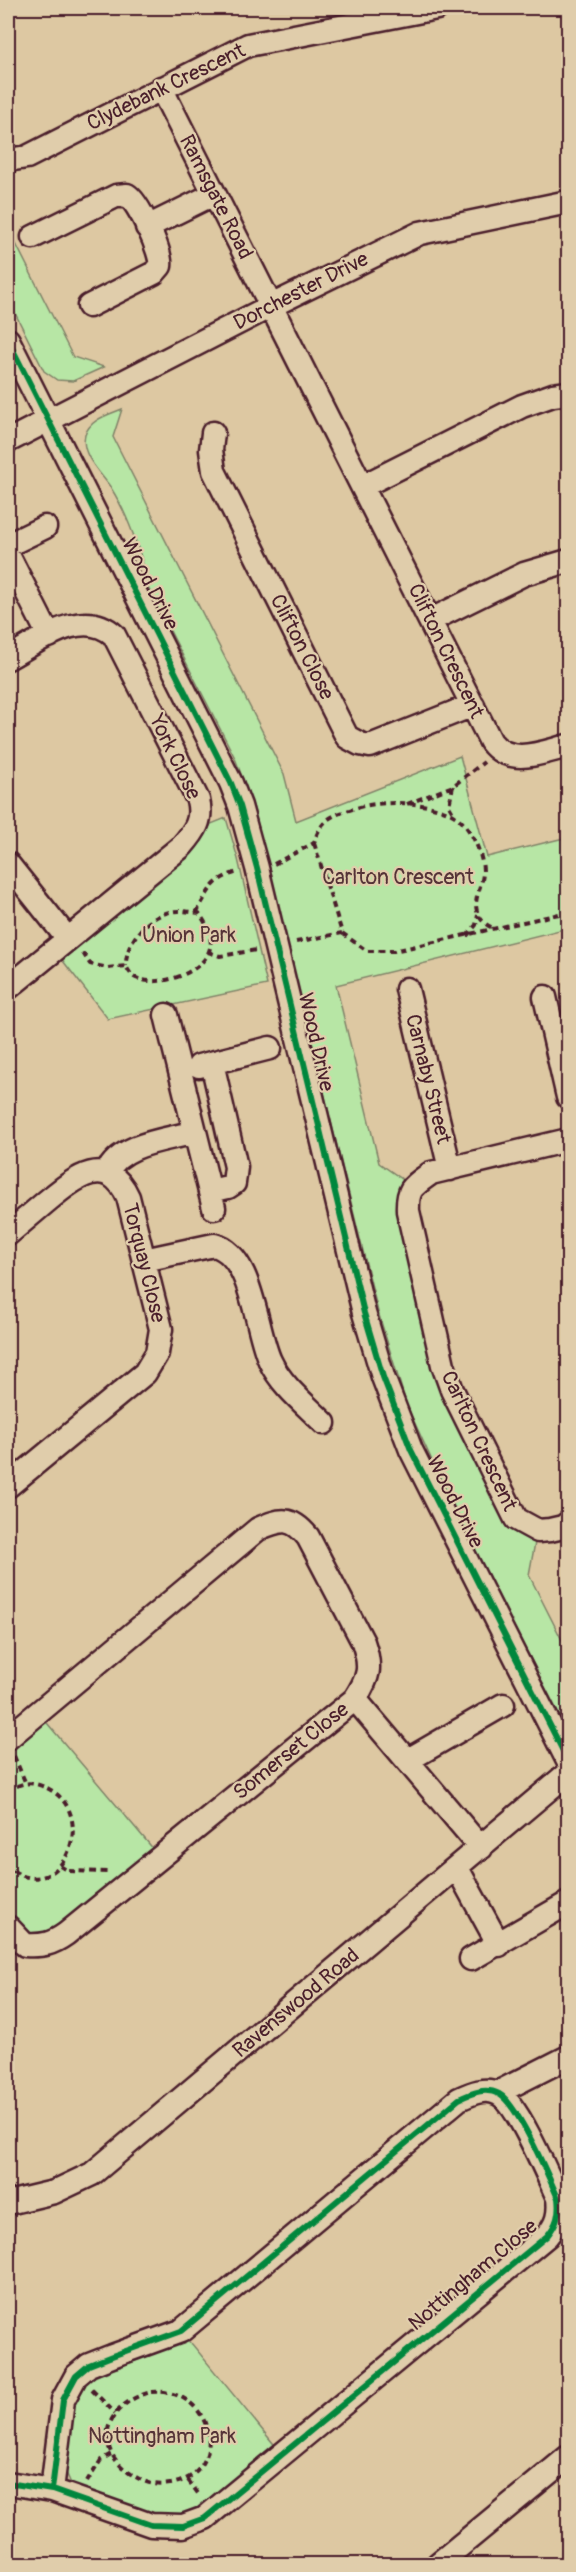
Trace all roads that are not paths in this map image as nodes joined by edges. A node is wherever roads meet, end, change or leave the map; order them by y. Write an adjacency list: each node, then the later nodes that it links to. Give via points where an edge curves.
1 (436, 8): 2 (street, Clydebank Crescent, via 248,45)
2 (160, 88): 3 (street, Clydebank Crescent, via 27,157); 4 (street, Ramsgate Road)
3 (8, 160)
4 (214, 194): 6 (street); 9 (street, Ramsgate Road)
5 (568, 202): 9 (street, Dorchester Drive, via 420,233)
6 (147, 227): 7 (street, via 135,202 121,195); 8 (street, via 160,256 158,270)
7 (33, 237)
8 (89, 306)
9 (271, 306): 12 (street, Dorchester Drive); 15 (street, Clifton Crescent)
10 (8, 340): 12 (street, Wood Drive)
11 (568, 393): 15 (street, via 522,406)
12 (48, 421): 14 (street, Dorchester Drive); 48 (street, Wood Drive, via 221,760 240,806 383,1377 423,1476)
13 (213, 433): 23 (street, Clifton Close, via 214,471 347,737 370,746)
14 (8, 441)
15 (363, 486): 20 (street, Clifton Crescent)
16 (45, 526): 17 (street)
17 (8, 545)
18 (8, 555): 21 (street)
19 (568, 561): 20 (street, via 524,574)
20 (431, 620): 23 (street, Clifton Crescent)
21 (49, 636): 22 (street, York Close); 26 (street, York Close, via 81,622 100,625 114,635 201,810 195,831 182,846)
22 (8, 658)
23 (473, 705): 24 (street, Clifton Crescent, via 497,749 519,757)
24 (568, 746)
25 (8, 864): 26 (street)
26 (67, 938): 27 (street, York Close)
27 (8, 988)
28 (407, 989): 37 (street, Carnaby Street)
29 (545, 997): 34 (street)
30 (166, 1015): 33 (street)
31 (270, 1048): 32 (street)
32 (212, 1063): 33 (street); 35 (street, via 236,1175 234,1183 212,1200)
33 (180, 1070): 35 (street)
34 (568, 1097)
35 (195, 1132): 38 (street, via 132,1149 115,1160)
36 (568, 1140): 37 (street, Carlton Crescent)
37 (450, 1169): 43 (street, Carlton Crescent, via 431,1173 413,1186 408,1211 452,1390 516,1519 538,1530 563,1527)
38 (107, 1173): 39 (street, via 93,1172 80,1177); 40 (street, Torquay Close, via 118,1179 128,1197)
39 (8, 1234)
40 (144, 1260): 41 (street, via 204,1245 219,1246 232,1254 248,1285 269,1360 292,1392); 42 (street, Torquay Close, via 161,1329 153,1362 145,1373)
41 (324, 1423)
42 (8, 1486)
43 (568, 1522)
44 (355, 1699): 46 (street, Somerset Close, via 369,1670 363,1642 308,1537 298,1524 280,1522 258,1529); 47 (street); 53 (street, Somerset Close, via 52,1943 25,1945)
45 (503, 1705): 47 (street)
46 (9, 1745)
47 (408, 1760): 50 (street)
48 (568, 1761)
49 (568, 1773): 50 (street, Ravenswood Road)
50 (481, 1848): 51 (street, Ravenswood Road)
51 (457, 1868): 54 (street); 58 (street, Ravenswood Road, via 92,2174 54,2192)
52 (568, 1903): 54 (street)
53 (8, 1927)
54 (499, 1945): 55 (street)
55 (471, 1959)
56 (568, 2057): 57 (street)
57 (497, 2093): 59 (street, Nottingham Close, via 507,2099 518,2116); 62 (street, via 473,2092 459,2099 181,2331 112,2356 76,2376 63,2400)
58 (8, 2203)
59 (564, 2214): 62 (street, Nottingham Close, via 548,2236 205,2518 183,2526 151,2525)
60 (568, 2457): 63 (street)
61 (8, 2483): 62 (street, Nottingham Close)
62 (52, 2490)
63 (438, 2565)

